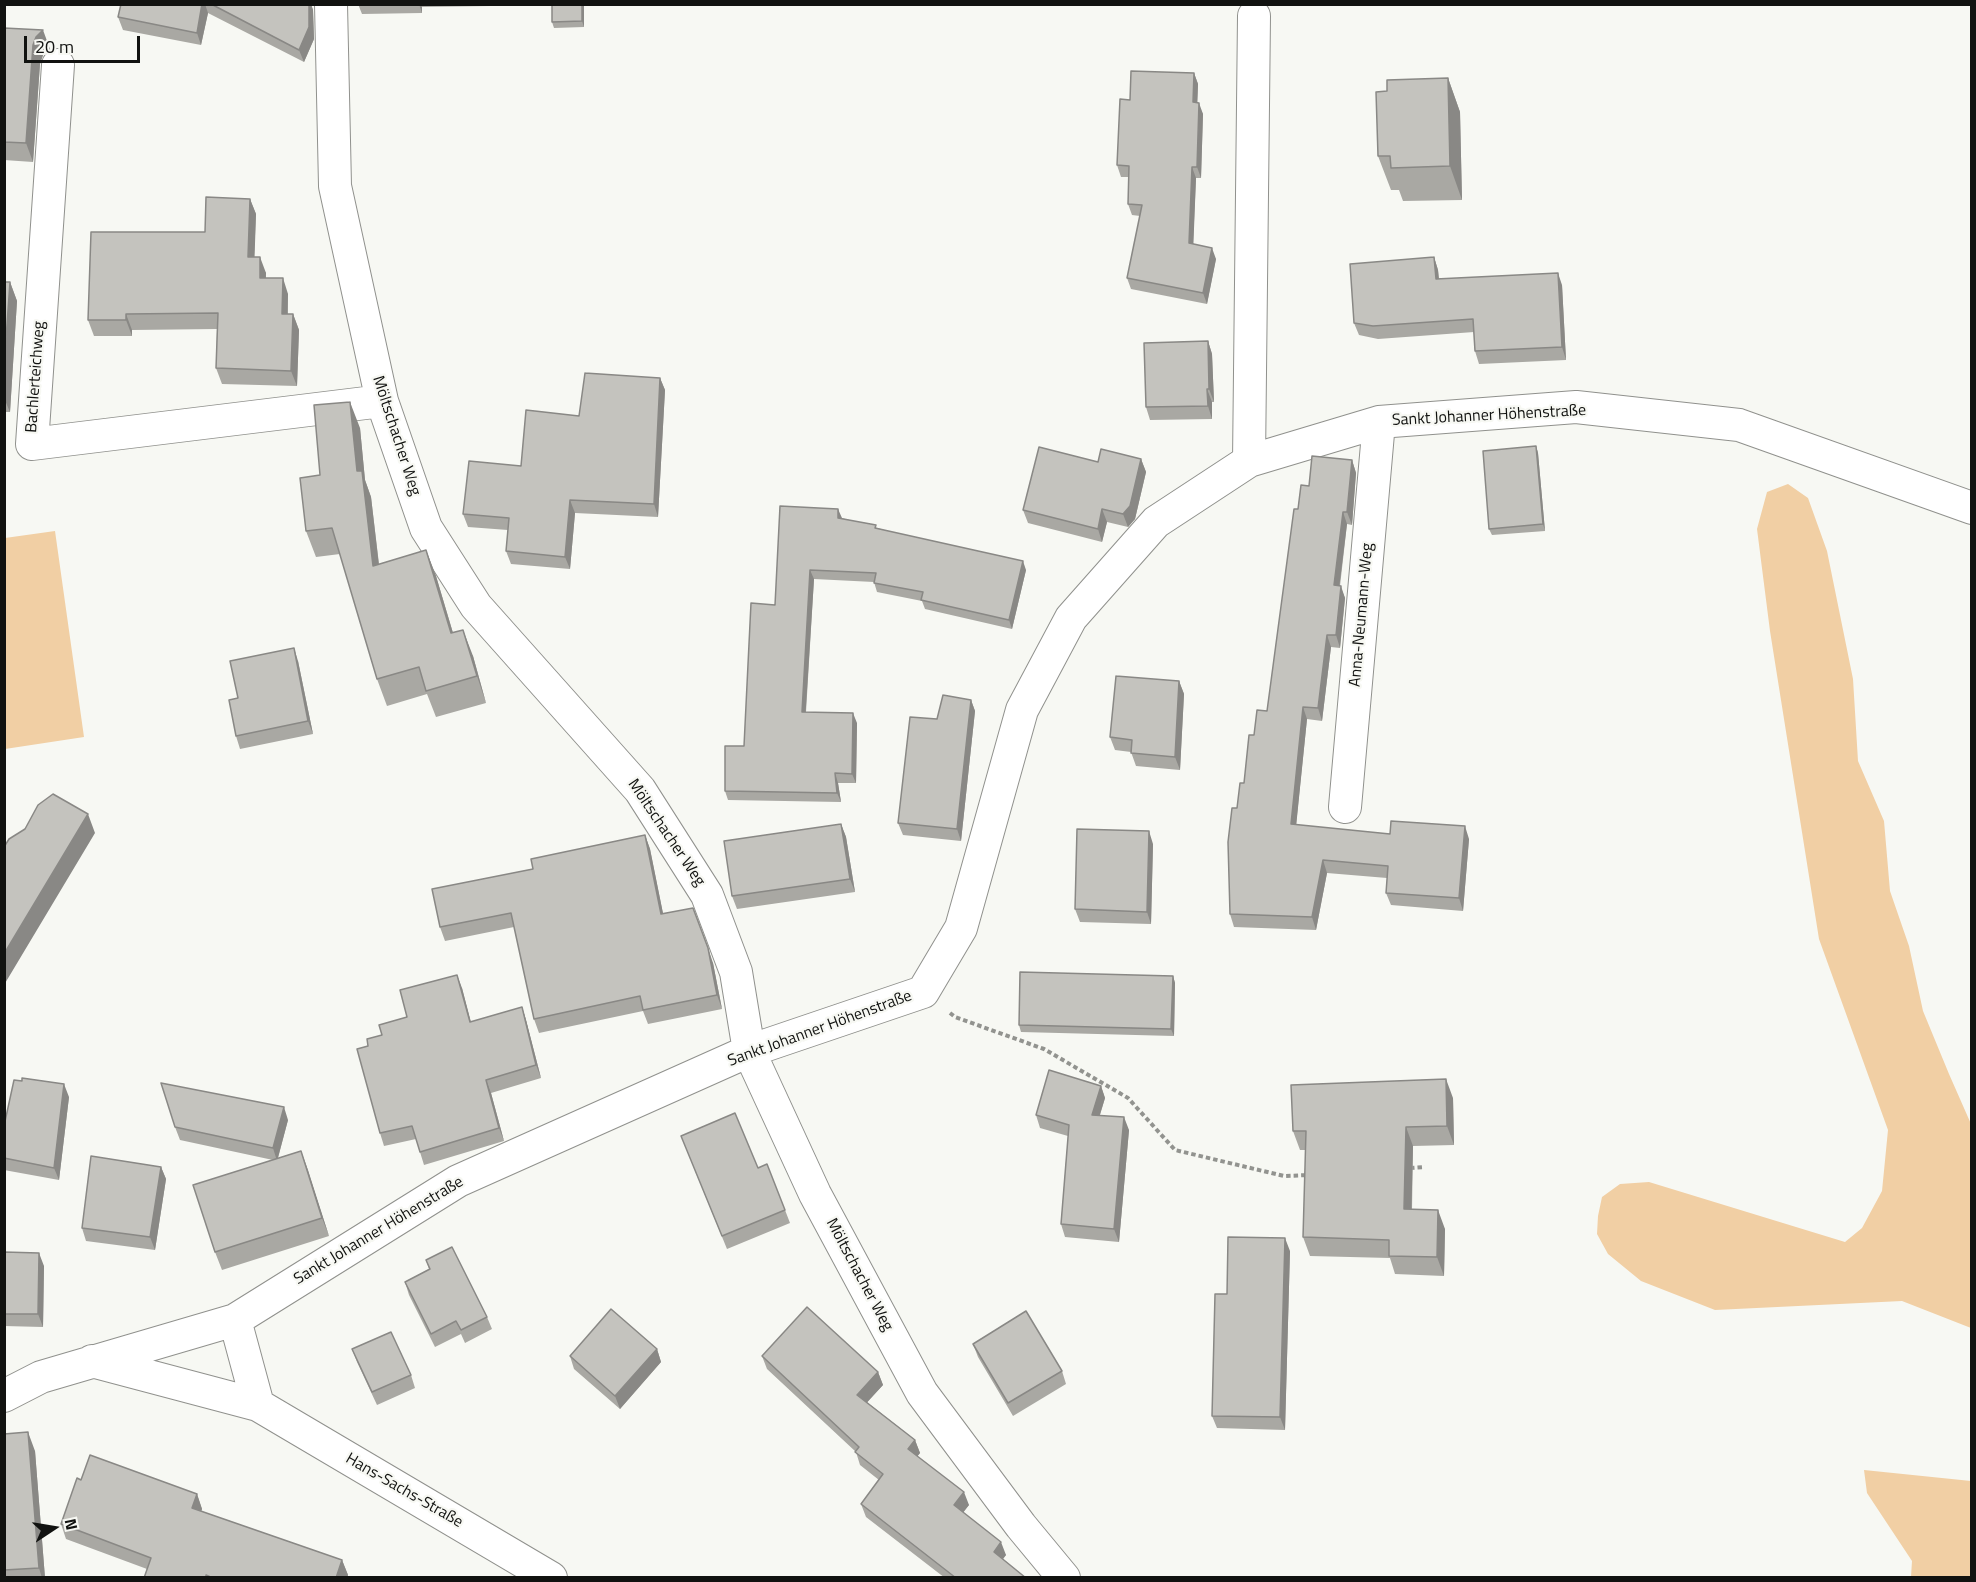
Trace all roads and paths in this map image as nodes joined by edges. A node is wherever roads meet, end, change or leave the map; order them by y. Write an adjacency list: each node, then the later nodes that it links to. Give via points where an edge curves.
1 (331, 4): 4 (street, Möltschacher Weg, via 335,186)
2 (1254, 16): 6 (street)
3 (58, 65): 4 (street, Bachlerteichweg, via 32,444)
4 (382, 401): 10 (street, Möltschacher Weg, via 426,528 476,606 640,790 707,895 735,972)
5 (1379, 422): 6 (street, Sankt Johanner Höhenstraße); 7 (street, Sankt Johanner Höhenstraße, via 1576,407 1738,425); 8 (street, Anna-Neumann-Weg)
6 (1250, 461): 9 (street, Sankt Johanner Höhenstraße, via 1156,522 1071,618 1022,710 961,928)
7 (1971, 508)
8 (1344, 807)
9 (923, 992): 10 (street, Sankt Johanner Höhenstraße); 13 (path, via 955,1017 1044,1049 1128,1098 1175,1150 1284,1176)
10 (749, 1051): 14 (street, Sankt Johanner Höhenstraße, via 458,1181); 19 (street, Möltschacher Weg, via 815,1194 922,1393)
11 (1425, 1167): 12 (path)
12 (1401, 1168)
13 (1319, 1174)
14 (235, 1320): 15 (street, Sankt Johanner Höhenstraße); 17 (street)
15 (91, 1361): 16 (street, Sankt Johanner Höhenstraße, via 41,1377); 17 (street, Hans-Sachs-Straße)
16 (4, 1396)
17 (258, 1405): 18 (street, Hans-Sachs-Straße)
18 (551, 1578)
19 (1064, 1578)

